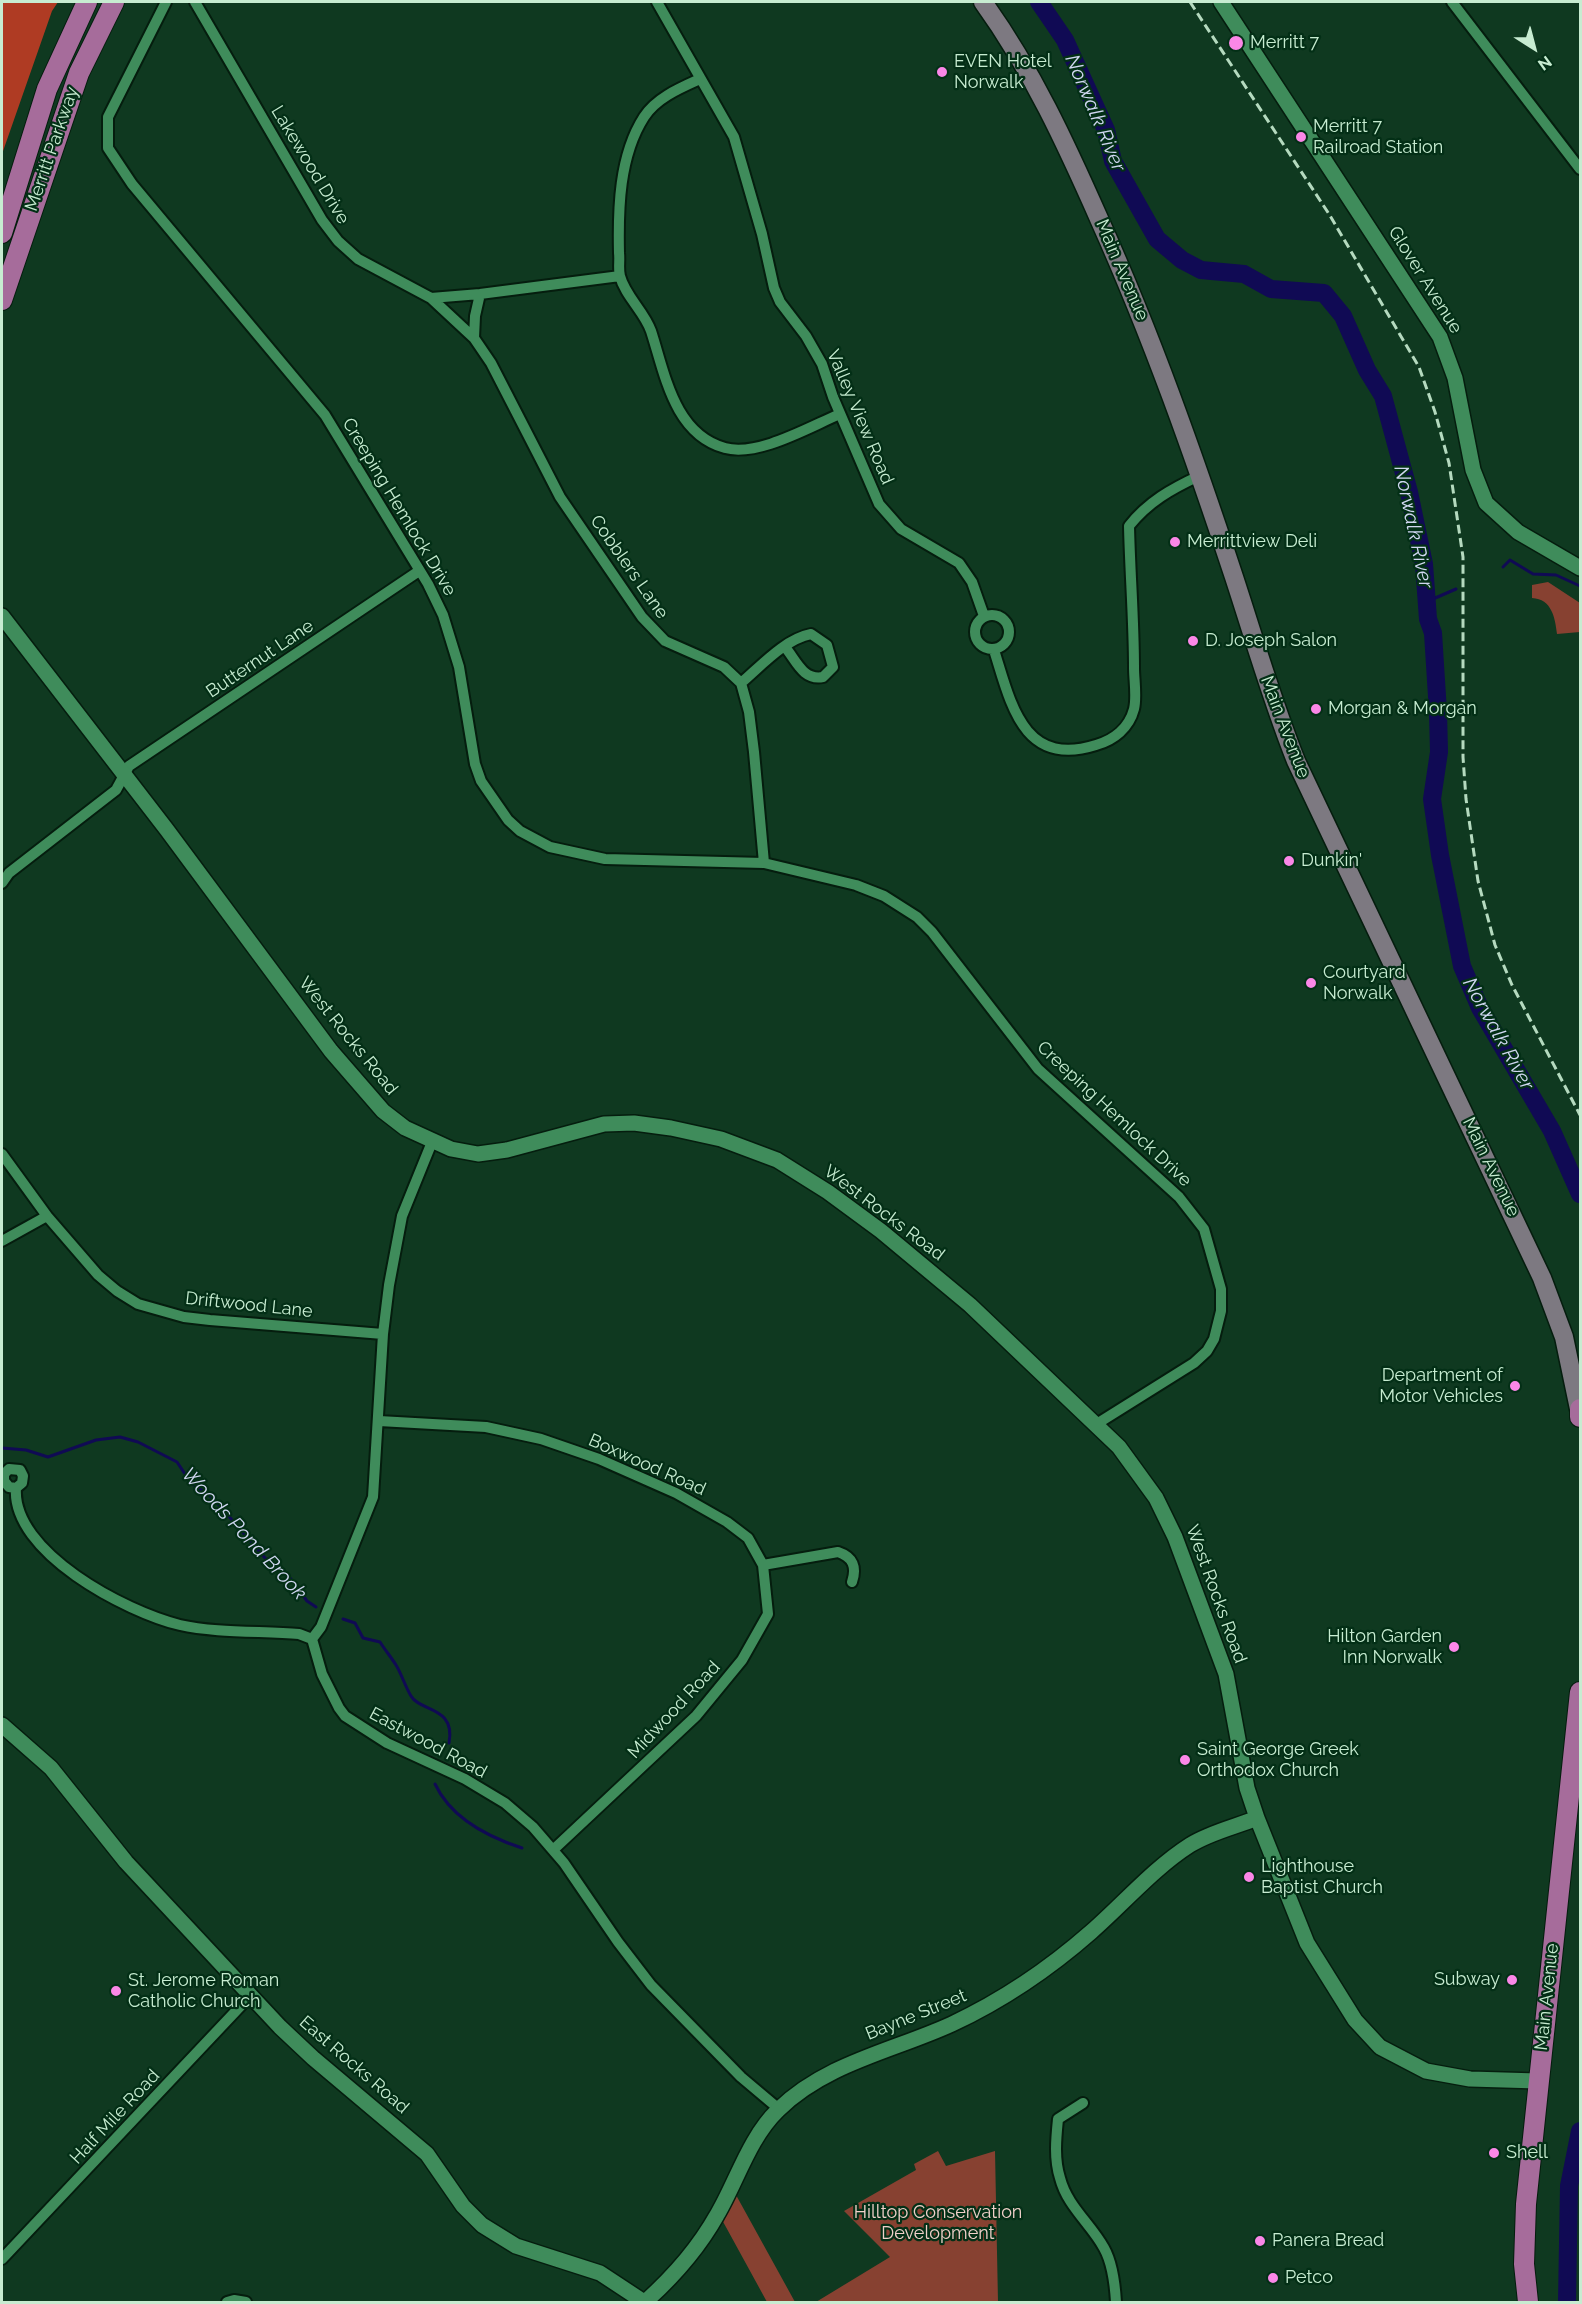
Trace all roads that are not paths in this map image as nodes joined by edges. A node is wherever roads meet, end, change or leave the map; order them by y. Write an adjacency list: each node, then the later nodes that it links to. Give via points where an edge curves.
1 (87, 2): 11 (highway, Merritt Parkway, via 47,89)
2 (114, 2): 15 (highway, Merritt Parkway, via 79,73)
3 (166, 2): 20 (street, Creeping Hemlock Drive, via 108,117 108,148 132,184 325,415)
4 (195, 2): 14 (street, Lakewood Drive, via 338,241 358,259)
5 (657, 2): 9 (street, Valley View Road)
6 (983, 2): 18 (main road, Main Avenue, via 1030,72 1069,149 1146,326)
7 (1221, 2): 19 (street, Glover Avenue, via 1440,337 1455,378 1473,470 1486,503 1518,532)
8 (1452, 2): 10 (street)
9 (700, 79): 12 (street, via 662,99 644,116 637,132 623,173 617,208); 17 (street, Valley View Road, via 734,137 774,288 822,364)
10 (1581, 169)
11 (2, 233)
12 (620, 276): 13 (street); 17 (street, via 646,318 681,413 707,440 737,450 757,448)
13 (480, 294): 14 (street); 16 (street)
14 (431, 298): 16 (street, Cobblers Lane)
15 (2, 300)
16 (474, 338): 25 (street, Cobblers Lane, via 491,363 560,497 642,617 665,640 724,667)
17 (840, 414): 21 (street, Valley View Road, via 879,504 901,529 959,563)
18 (1199, 476): 24 (street, via 1156,499 1129,526 1134,708 1119,734 1081,750 1058,750 1036,741 1019,721); 34 (main road, Main Avenue, via 1296,761 1542,1278 1564,1337)
19 (1581, 568)
20 (418, 571): 26 (street, Butternut Lane, via 129,766); 27 (street, Creeping Hemlock Drive, via 446,623 459,667 481,781 520,831 550,847 605,859)
21 (987, 615): 24 (street, via 975,625 975,638 985,648); 24 (street, Valley View Road, via 1000,617 1009,630 1004,645)
22 (2, 616): 26 (street, West Rocks Road)
23 (785, 647): 23 (street, via 803,636 817,637 827,645 834,667 823,677 810,677); 25 (street)
24 (994, 650)
25 (741, 683): 27 (street, via 754,752)
26 (124, 777): 28 (street, via 116,790 9,873); 29 (street, West Rocks Road, via 355,1081 390,1118)
27 (764, 862): 36 (street, Creeping Hemlock Drive, via 856,885 884,896 917,917 1038,1069 1179,1197 1204,1229 1221,1289 1219,1323 1208,1351)
28 (2, 883)
29 (432, 1142): 33 (street, via 402,1216); 36 (street, West Rocks Road, via 464,1152 484,1153 604,1124 634,1123 722,1139 777,1160 881,1231 970,1305)
30 (2, 1154): 31 (street, Driftwood Lane)
31 (47, 1216): 32 (street); 33 (street, Driftwood Lane, via 98,1275 138,1304 183,1317)
32 (2, 1241)
33 (383, 1334): 35 (street)
34 (1580, 1412)
35 (379, 1421): 38 (street, Boxwood Road, via 486,1427 541,1439 599,1460 676,1493 727,1521 748,1538); 40 (street, via 373,1497 321,1627)
36 (1095, 1425): 43 (street, West Rocks Road, via 1145,1480 1175,1537 1226,1674 1247,1788)
37 (16, 1488): 40 (street, via 15,1503 20,1517 51,1554 140,1612 182,1626 299,1634)
38 (763, 1565): 39 (street, via 838,1552 848,1555 853,1562); 44 (street, Midwood Road, via 768,1614 742,1660 696,1716)
39 (852, 1582)
40 (312, 1639): 44 (street, Eastwood Road, via 322,1674 345,1716 387,1743 465,1779 504,1803)
41 (1581, 1692): 46 (highway, Main Avenue)
42 (2, 1725): 45 (street, East Rocks Road, via 51,1768 126,1862)
43 (1257, 1818): 46 (street, West Rocks Road, via 1307,1943 1370,2038 1404,2062 1426,2071 1470,2079); 48 (street, Bayne Street, via 1181,1851 1090,1933 999,1999 951,2025 863,2058 810,2086)
44 (553, 1850): 48 (street, Eastwood Road, via 651,1985 741,2077)
45 (251, 1995): 49 (street, Half Mile Road); 52 (street, East Rocks Road, via 313,2058 427,2154 463,2206 482,2225 516,2246 600,2273)
46 (1538, 2081): 54 (highway, Main Avenue, via 1524,2230)
47 (1083, 2103): 53 (street, via 1058,2119 1057,2164 1069,2199 1105,2250)
48 (779, 2109): 52 (street, Bayne Street, via 758,2136 700,2242 672,2277)
49 (2, 2259)
50 (227, 2302): 51 (street)
51 (246, 2302)
52 (645, 2302)
53 (1116, 2302)
54 (1528, 2302)

